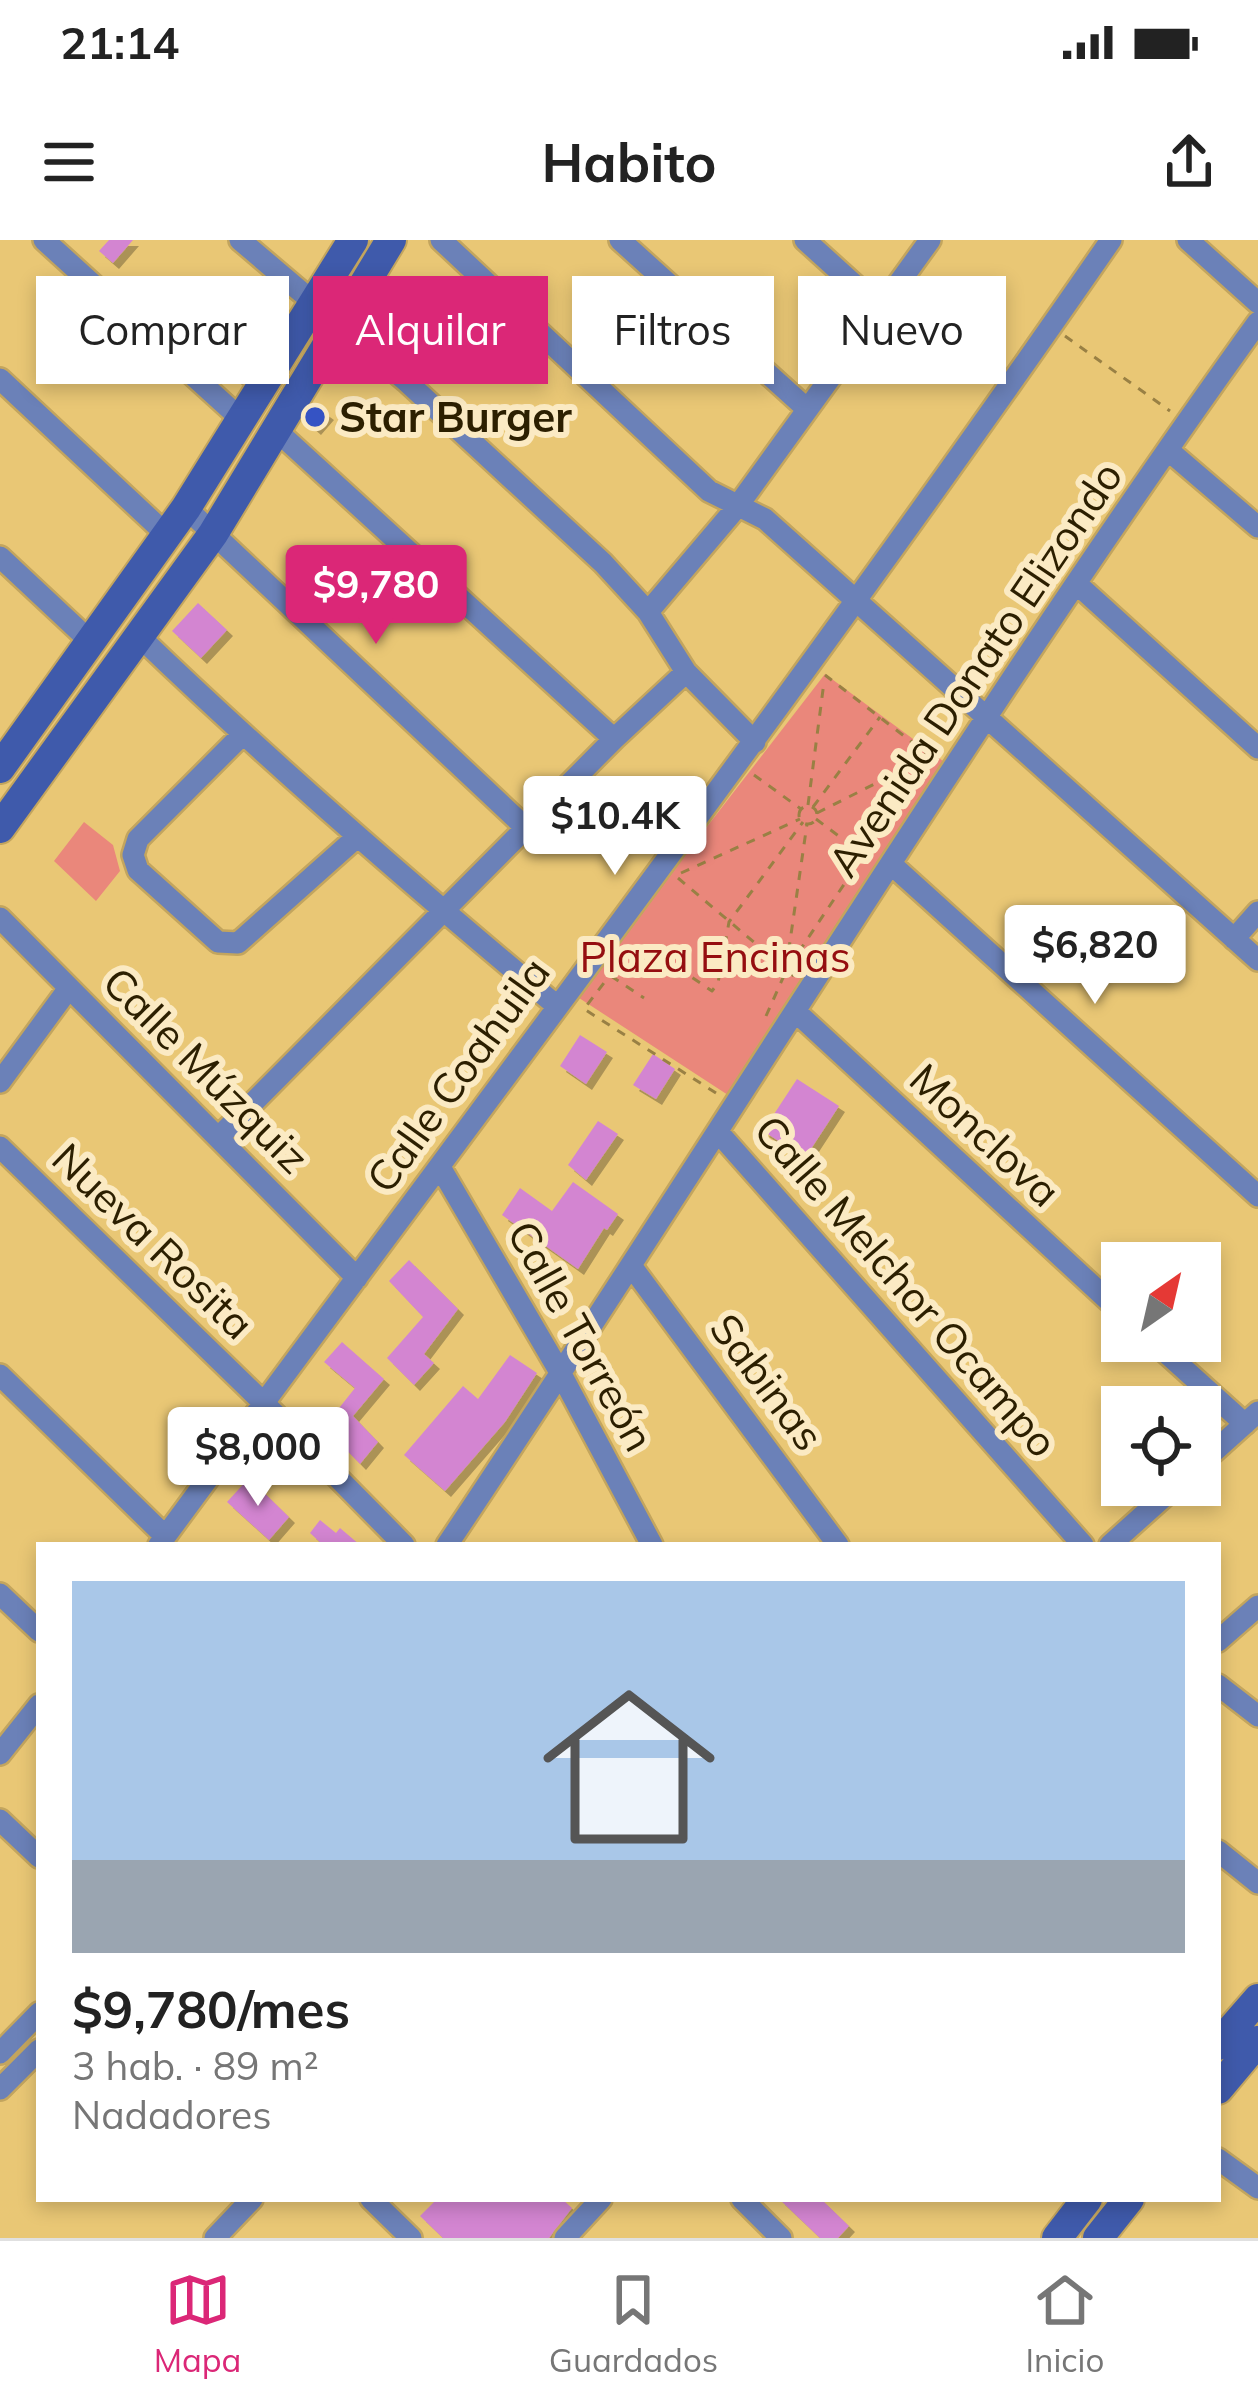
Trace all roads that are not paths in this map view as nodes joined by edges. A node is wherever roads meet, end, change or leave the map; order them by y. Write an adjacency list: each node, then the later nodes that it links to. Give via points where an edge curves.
1 (44, 240): 22 (street)
2 (240, 240): 15 (street)
3 (353, 240): 15 (street)
4 (392, 240): 11 (street)
5 (441, 240): 25 (street)
6 (620, 240): 21 (street)
7 (805, 240): 12 (street)
8 (930, 240): 13 (street)
9 (1111, 240): 32 (street, Calle Coahuila)
10 (1188, 240): 14 (street)
11 (371, 276)
12 (845, 276)
13 (904, 276)
14 (1258, 303)
15 (312, 304): 22 (street)
16 (1258, 322): 24 (street, Avenida Donato Elizondo)
17 (313, 373): 23 (street)
18 (0, 379): 29 (street)
19 (410, 384): 33 (street)
20 (825, 384): 21 (street)
21 (807, 409): 25 (street)
22 (242, 420): 26 (street)
23 (278, 432): 28 (street); 41 (street)
24 (1168, 450): 27 (street); 31 (street, Avenida Donato Elizondo)
25 (736, 507): 32 (street, via 765,519); 33 (street)
26 (186, 508): 28 (street); 29 (street)
27 (1258, 526)
28 (213, 534): 34 (street); 46 (street)
29 (167, 535): 35 (street)
30 (0, 557): 35 (street)
31 (1078, 586): 38 (street, Avenida Donato Elizondo); 43 (street)
32 (859, 602): 38 (street); 42 (street, Calle Coahuila)
33 (647, 612): 36 (street)
34 (140, 638): 39 (street); 40 (street)
35 (92, 643): 37 (street)
36 (686, 672): 41 (street); 42 (street)
37 (47, 706): 39 (street); 44 (street)
38 (989, 718): 48 (street, Avenida Donato Elizondo); 52 (street)
39 (73, 730): 45 (street)
40 (242, 735): 47 (street); 47 (street, via 138,839 133,854 138,870 218,942 238,943)
41 (614, 739): 46 (street)
42 (755, 742): 55 (street, Calle Coahuila)
43 (1258, 748)
44 (4, 754)
45 (0, 828)
46 (526, 828): 49 (street)
47 (357, 837): 49 (street)
48 (891, 864): 56 (street, Avenida Donato Elizondo); 62 (street)
49 (443, 911): 55 (street); 59 (street)
50 (1258, 912): 52 (street)
51 (0, 918): 54 (street, Calle Múzquiz)
52 (1234, 939): 53 (street)
53 (1258, 960)
54 (68, 988): 57 (street); 59 (street, Calle Múzquiz)
55 (557, 1006): 61 (street, Calle Coahuila)
56 (796, 1012): 58 (street, Avenida Donato Elizondo); 65 (street, Monclova)
57 (0, 1082)
58 (718, 1132): 63 (street, Avenida Donato Elizondo); 78 (street, Calle Melchor Ocampo)
59 (219, 1137): 64 (street, Calle Múzquiz)
60 (0, 1147): 69 (street, Nueva Rosita)
61 (440, 1167): 64 (street, Calle Coahuila); 67 (street, Calle Torreón)
62 (1258, 1196)
63 (632, 1267): 67 (street, Avenida Donato Elizondo); 77 (street, Sabinas)
64 (357, 1278): 69 (street, Calle Coahuila)
65 (1101, 1294)
66 (1180, 1362): 70 (street)
67 (561, 1374): 75 (street, Avenida Donato Elizondo); 76 (street, Calle Torreón)
68 (0, 1375): 73 (street)
69 (264, 1403): 73 (street, Calle Coahuila); 74 (street, Nueva Rosita)
70 (1251, 1418): 71 (street)
71 (1221, 1445)
72 (1154, 1506): 79 (street)
73 (162, 1540)
74 (401, 1542)
75 (449, 1542)
76 (650, 1542)
77 (836, 1542)
78 (1080, 1542)
79 (1113, 1542)
80 (0, 1594): 82 (street)
81 (1258, 1606): 83 (street)
82 (36, 1628)
83 (1221, 1638)
84 (1221, 1687): 86 (street)
85 (36, 1709): 87 (street)
86 (1258, 1716)
87 (0, 1754)
88 (0, 1820): 90 (street)
89 (1221, 1853): 91 (street)
90 (36, 1854)
91 (1258, 1883)
92 (1258, 1999): 94 (street)
93 (36, 2016): 95 (street)
94 (1232, 2030): 97 (street)
95 (2, 2048)
96 (36, 2053): 98 (street)
97 (1221, 2076)
98 (0, 2089)
99 (1221, 2160): 100 (street)
100 (1258, 2188)
101 (249, 2202): 108 (street)
102 (374, 2202): 109 (street)
103 (598, 2202): 110 (street)
104 (745, 2202): 111 (street)
105 (1085, 2202): 112 (street)
106 (1127, 2202): 107 (street)
107 (1111, 2233)
108 (215, 2238)
109 (412, 2238)
110 (565, 2238)
111 (781, 2238)
112 (1057, 2238)

